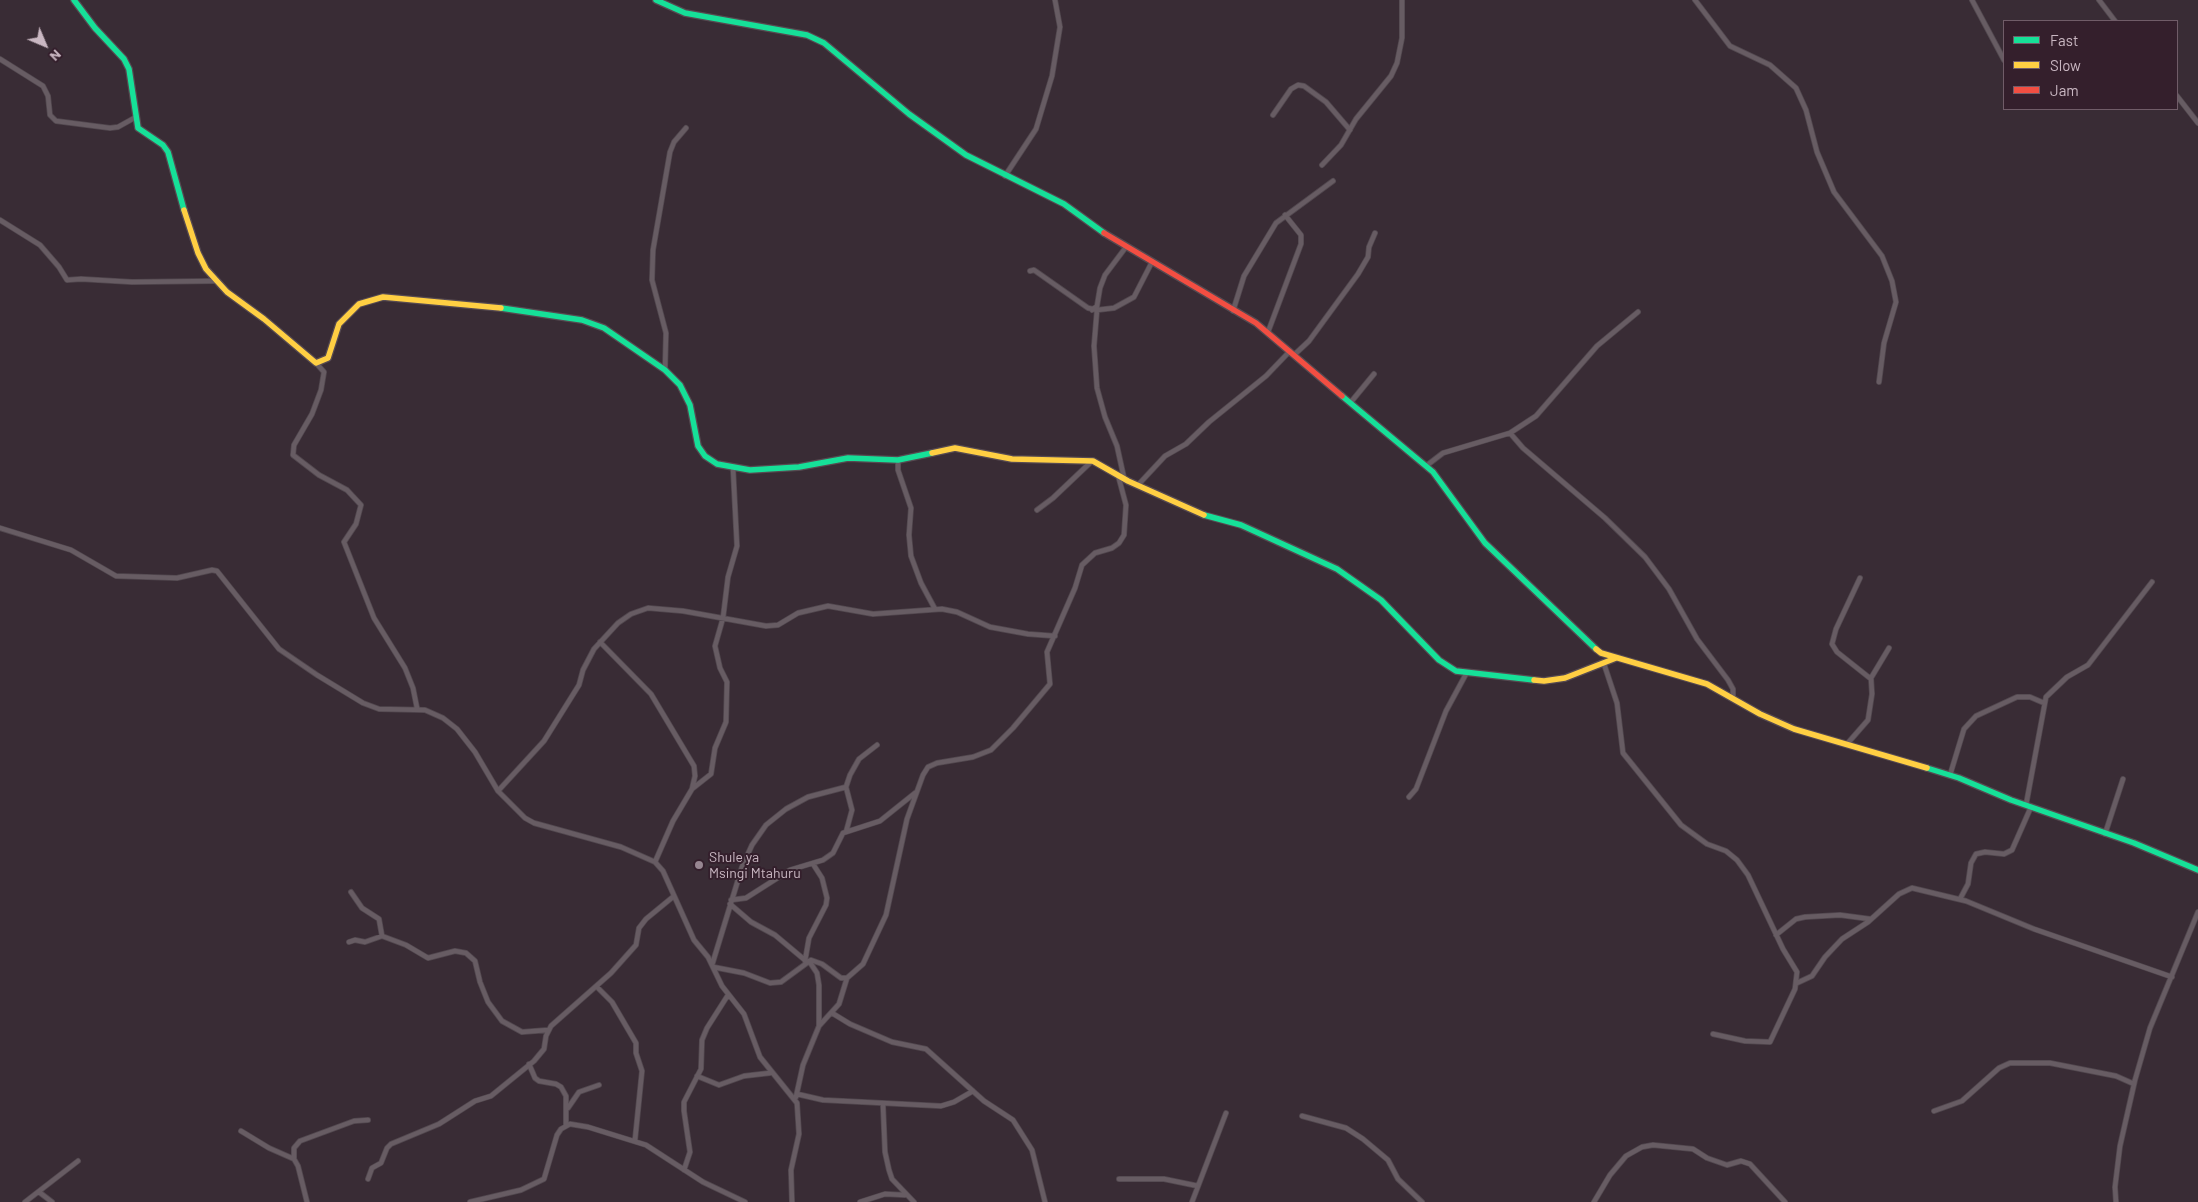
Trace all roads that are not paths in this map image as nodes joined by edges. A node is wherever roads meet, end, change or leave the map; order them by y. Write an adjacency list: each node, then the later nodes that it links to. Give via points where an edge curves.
1 (74, 0): 13 (street, via 124,59 129,69)
2 (656, 0): 18 (street, via 704,18 807,35 830,46 948,143)
3 (1055, 0): 18 (street, via 1060,26 1052,76 1036,129)
4 (1402, 0): 16 (street, via 1402,38 1397,63 1391,76)
5 (1694, 0): 35 (street, via 1730,46 1770,65 1796,88 1834,192 1885,262 1896,302 1884,343)
6 (1972, 0): 9 (street)
7 (2098, 0): 8 (street)
8 (2114, 20)
9 (2003, 58)
10 (0, 59): 13 (street, via 43,86 50,114 56,121 110,128)
11 (2178, 97): 14 (street)
12 (1273, 115): 16 (street, via 1291,89 1304,86 1319,96)
13 (136, 117): 26 (street, via 140,131 163,145 168,152 195,246)
14 (2198, 123)
15 (686, 128): 33 (street, via 670,152 653,250 652,280 666,333)
16 (1350, 130): 17 (street)
17 (1322, 165)
18 (1005, 176): 23 (street, via 1064,204)
19 (1333, 181): 20 (street)
20 (1285, 215): 28 (street, via 1251,263); 30 (street, via 1301,235 1301,244)
21 (0, 220): 26 (street, via 40,245 67,280)
22 (1375, 234): 31 (street, via 1358,274 1309,341)
23 (1126, 247): 24 (street); 27 (street, via 1110,267 1100,288)
24 (1152, 262): 27 (street, via 1134,297 1114,308); 28 (street)
25 (1030, 272): 27 (street, via 1034,270)
26 (215, 281): 32 (street)
27 (1095, 310): 43 (street, via 1097,388)
28 (1233, 310): 30 (street)
29 (1638, 312): 37 (street, via 1597,346 1536,416)
30 (1268, 332): 31 (street)
31 (1292, 353): 36 (street); 44 (street, via 1186,444 1165,456)
32 (316, 364): 33 (street, via 328,358 339,324 359,304 394,296 592,322); 60 (street, via 324,372 321,390 294,445 293,455 319,476 347,490 360,505 356,524 344,542 374,618 405,668)
33 (665, 370): 41 (street, via 686,394 700,451 717,464)
34 (1374, 374): 36 (street)
35 (1879, 382)
36 (1351, 402): 40 (street)
37 (1510, 433): 40 (street, via 1443,453); 58 (street, via 1644,557 1669,589 1696,639 1728,680)
38 (898, 460): 39 (street, via 955,448 1012,459); 41 (street, via 848,458 799,467); 49 (street, via 898,470 911,508 911,556)
39 (1092, 461): 42 (street); 45 (street)
40 (1426, 466): 54 (street, via 1439,478 1485,543 1595,648)
41 (733, 468): 50 (street, via 737,546 728,577)
42 (1118, 474): 43 (street); 51 (street, via 1126,505 1124,535 1112,548 1095,552 1082,565)
43 (1124, 478): 44 (street)
44 (1138, 485): 56 (street, via 1195,512 1253,530 1337,569 1381,600 1439,660)
45 (1037, 510)
46 (0, 528): 60 (street, via 71,550 116,576 177,578 214,570 279,649 309,670 379,709)
47 (1860, 578): 57 (street, via 1832,644 1837,652)
48 (2152, 582): 59 (street, via 2088,664 2049,692)
49 (935, 609): 50 (street, via 873,614 828,606 798,613 778,625 766,626); 51 (street, via 957,612 990,626)
50 (723, 618): 52 (street, via 648,608 631,614); 66 (street, via 715,646 727,682 726,722 715,748 712,774)
51 (1055, 636): 68 (street, via 1047,652 1050,684 1013,728 981,755 937,762 928,767)
52 (600, 642): 66 (street, via 658,703 694,766); 67 (street, via 589,655 571,700 544,741)
53 (1889, 648): 57 (street)
54 (1616, 658): 55 (street); 58 (street, via 1707,684)
55 (1604, 664): 56 (street, via 1565,678 1544,681); 82 (street, via 1617,703 1626,758 1681,825 1737,860 1748,875)
56 (1466, 674): 69 (street, via 1446,711)
57 (1871, 679): 61 (street, via 1868,720)
58 (1734, 697): 61 (street, via 1778,723)
59 (2044, 703): 63 (street, via 2030,697 2017,697 1976,716 1964,729); 70 (street)
60 (417, 708): 67 (street, via 443,718 457,729)
61 (1848, 744): 63 (street)
62 (877, 746): 65 (street, via 859,759)
63 (1950, 775): 70 (street)
64 (2123, 779): 72 (street)
65 (846, 787): 71 (street, via 852,810); 79 (street, via 808,797 766,824 752,845)
66 (692, 789): 73 (street, via 672,821)
67 (498, 791): 73 (street, via 534,823 621,847)
68 (916, 792): 71 (street, via 880,821); 87 (street, via 886,916 863,964)
69 (1410, 797)
70 (2028, 806): 72 (street); 78 (street, via 2012,850 2004,854 1979,852)
71 (846, 832): 74 (street, via 840,836 833,854)
72 (2105, 834): 75 (street)
73 (655, 862): 77 (street, via 663,870)
74 (813, 864): 79 (street, via 790,870 746,898); 85 (street, via 822,878 827,898 809,938)
75 (2198, 870)
76 (351, 892): 83 (street, via 362,908 379,920)
77 (674, 896): 86 (street, via 685,924); 90 (street, via 646,919 639,928 636,945)
78 (1960, 899): 81 (street, via 1921,889 1906,890); 88 (street)
79 (730, 902): 85 (street, via 751,922 775,935); 86 (street)
80 (2198, 912): 88 (street)
81 (1870, 919): 82 (street, via 1840,915 1806,917 1796,919); 89 (street, via 1842,939 1824,957 1812,976)
82 (1776, 935): 89 (street, via 1794,965)
83 (382, 936): 84 (street, via 365,942); 94 (street, via 428,958 455,951 466,953 475,961 488,1002 502,1021 522,1032)
84 (349, 942)
85 (807, 961): 86 (street, via 781,982 770,983); 87 (street, via 822,964 841,978); 93 (street, via 817,974)
86 (712, 966): 91 (street)
87 (847, 978): 92 (street, via 841,999)
88 (2172, 978): 99 (street, via 2150,1028)
89 (1797, 983): 95 (street, via 1770,1042)
90 (597, 987): 94 (street); 112 (street, via 612,1002 636,1043 642,1071)
91 (728, 995): 97 (street, via 744,1014 760,1057); 98 (street, via 706,1028 702,1040 702,1063)
92 (832, 1013): 93 (street); 101 (street, via 892,1042 926,1049)
93 (819, 1026): 102 (street, via 803,1065)
94 (548, 1030): 96 (street, via 544,1049)
95 (1712, 1034)
96 (529, 1064): 105 (street, via 539,1081 561,1087); 116 (street, via 491,1096 475,1101 439,1124 392,1144 381,1164 372,1168)
97 (770, 1073): 98 (street, via 744,1076 719,1084); 103 (street)
98 (697, 1076): 115 (street, via 684,1102 690,1152)
99 (2134, 1084): 106 (street, via 2116,1076 2050,1063 2010,1063 1999,1068 1962,1101); 135 (street, via 2120,1146)
100 (599, 1085): 105 (street, via 579,1092)
101 (973, 1090): 104 (street, via 941,1106); 130 (street, via 1008,1116 1020,1131 1032,1150)
102 (797, 1094): 103 (street); 104 (street, via 817,1100)
103 (796, 1101): 127 (street, via 799,1134 792,1170)
104 (883, 1105): 120 (street, via 889,1170 892,1179)
105 (567, 1109): 110 (street)
106 (1934, 1110)
107 (1226, 1113): 118 (street)
108 (1302, 1116): 132 (street, via 1346,1128 1364,1139 1388,1160 1398,1179)
109 (368, 1120): 113 (street, via 354,1121 300,1141 294,1148)
110 (566, 1125): 112 (street, via 588,1127); 125 (street, via 558,1135 544,1178 520,1190)
111 (241, 1131): 113 (street)
112 (635, 1140): 115 (street)
113 (294, 1159): 124 (street)
114 (78, 1161): 119 (street)
115 (684, 1170): 126 (street)
116 (368, 1179)
117 (1119, 1179): 118 (street, via 1164,1179)
118 (1198, 1186): 131 (street)
119 (39, 1192): 122 (street); 123 (street)
120 (907, 1196): 121 (street, via 884,1194); 129 (street)
121 (869, 1200): 128 (street)
122 (25, 1202)
123 (52, 1202)
124 (307, 1202)
125 (470, 1202)
126 (745, 1202)
127 (792, 1202)
128 (860, 1202)
129 (914, 1202)
130 (1045, 1202)
131 (1192, 1202)
132 (1422, 1202)
133 (1594, 1202): 134 (street, via 1626,1156 1653,1145 1693,1150 1727,1165 1741,1161 1750,1164)
134 (1785, 1202)
135 (2116, 1202)

